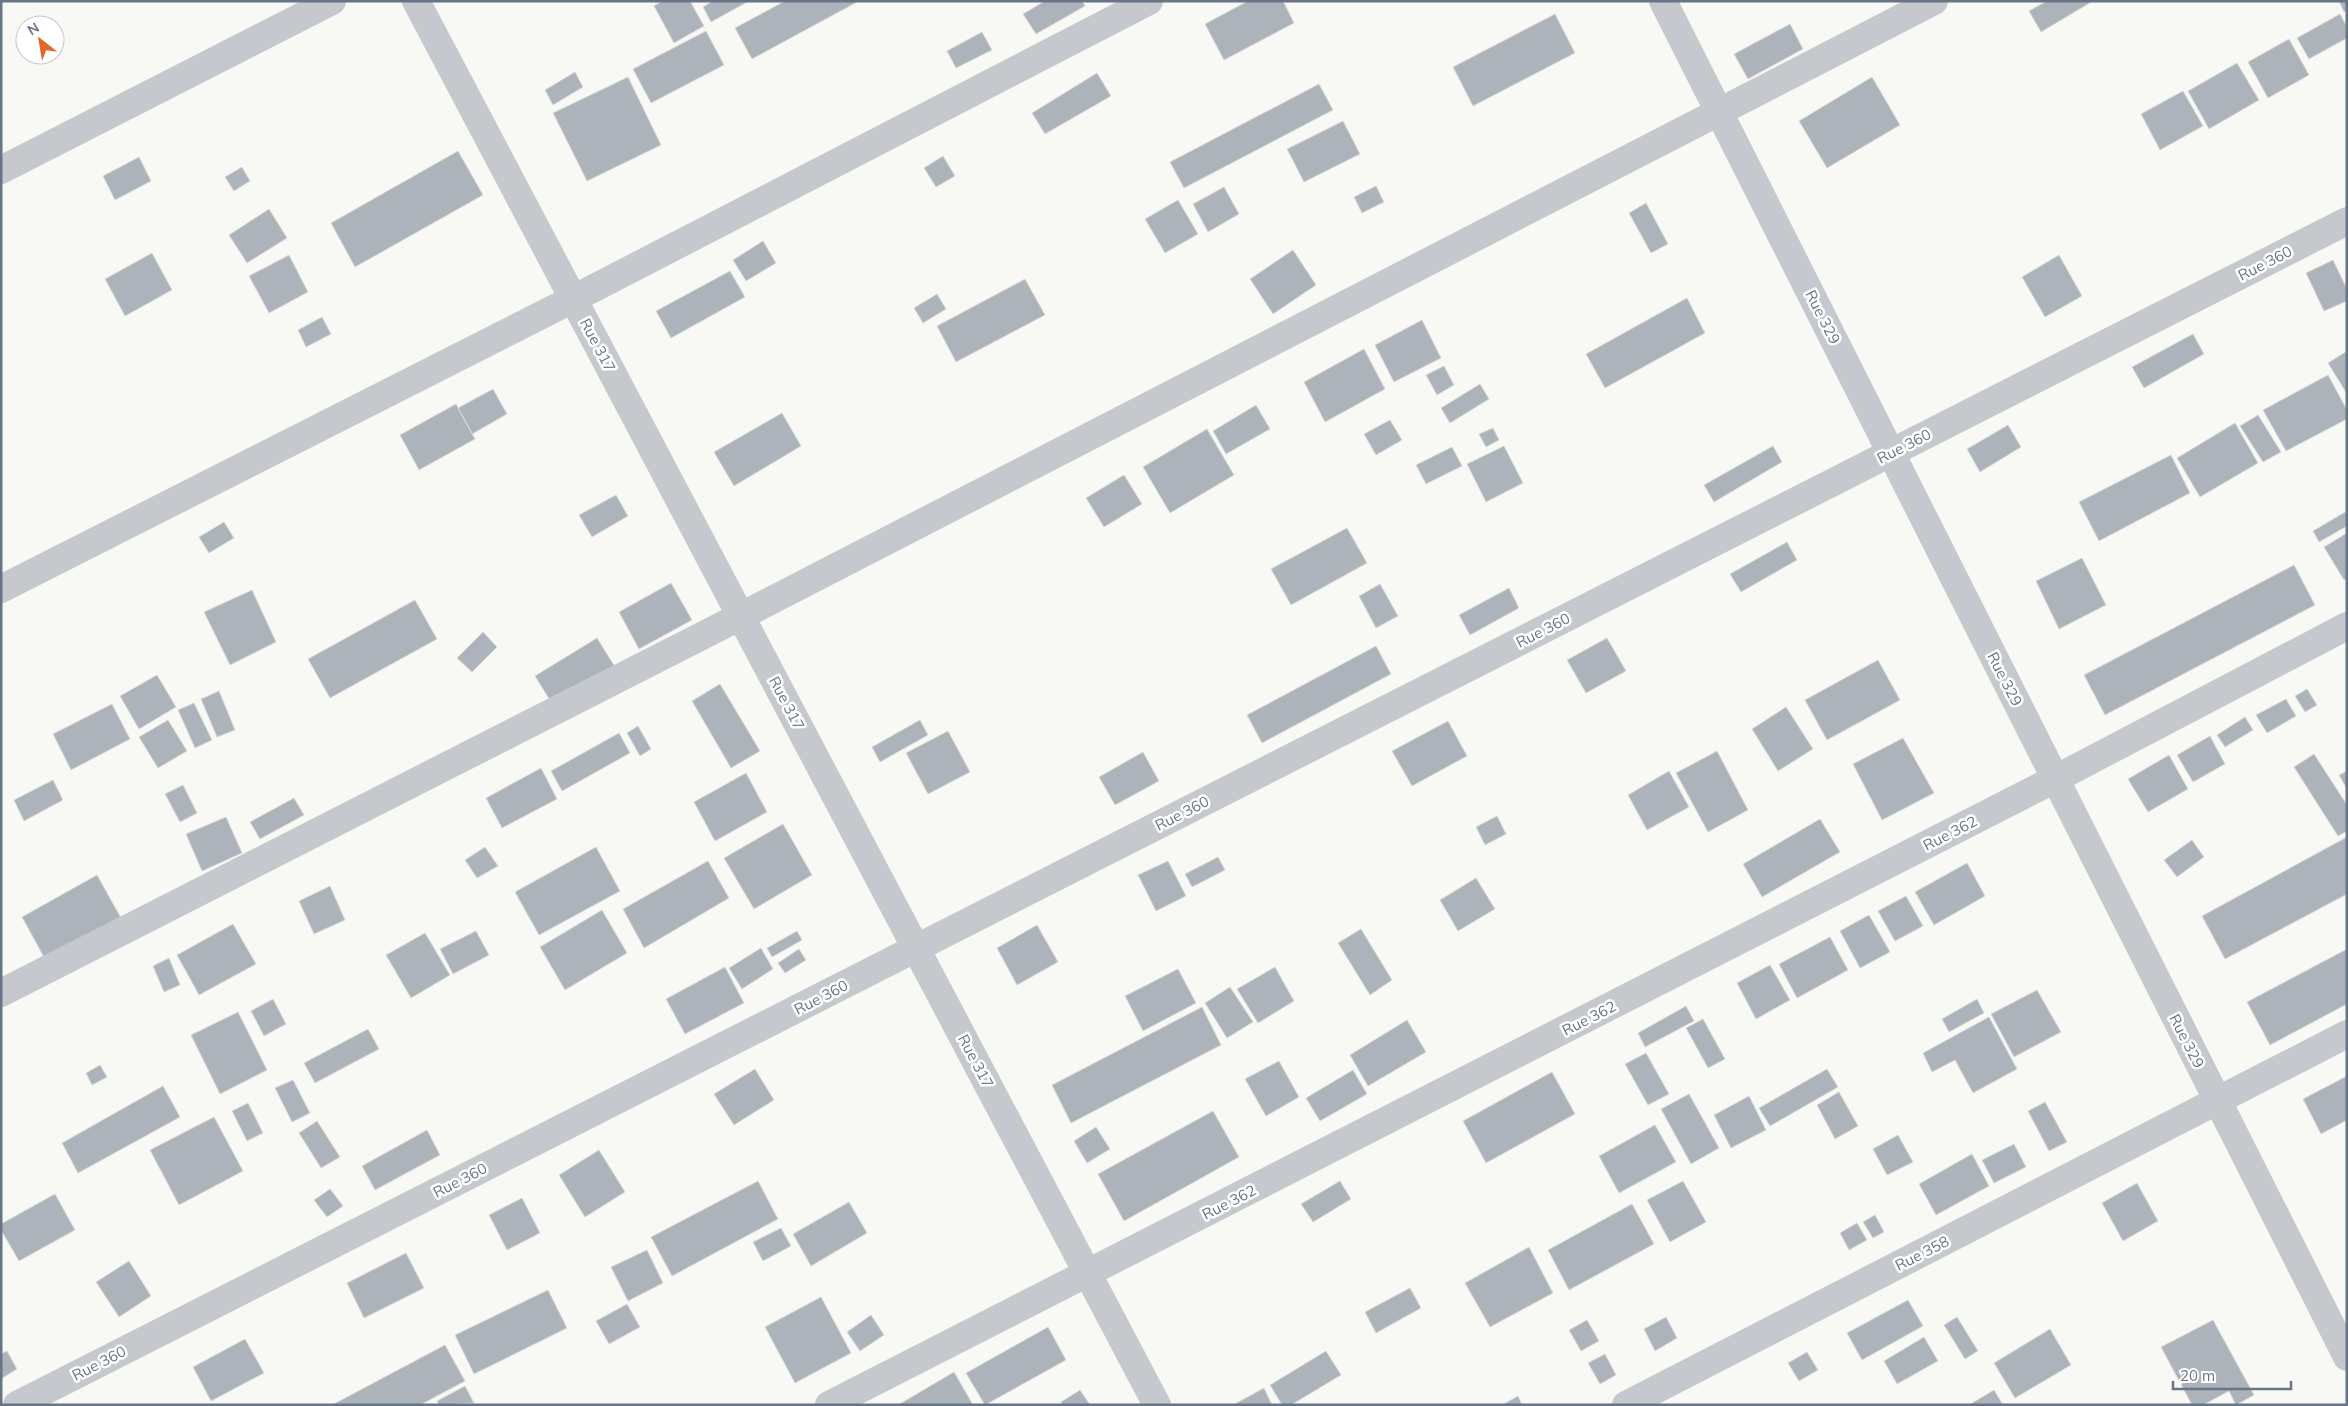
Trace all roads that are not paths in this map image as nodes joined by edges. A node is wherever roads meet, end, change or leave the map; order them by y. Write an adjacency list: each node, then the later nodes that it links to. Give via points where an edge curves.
1 (332, 1): 7 (street)
2 (416, 1): 9 (street, Rue 317)
3 (1149, 1): 9 (street)
4 (1663, 1): 6 (street, Rue 329)
5 (1934, 1): 6 (street)
6 (1719, 113): 10 (street, Rue 329); 12 (street)
7 (1, 170)
8 (2347, 221): 10 (street, Rue 360)
9 (573, 299): 11 (street); 12 (street, Rue 317)
10 (1891, 453): 14 (street, Rue 329); 15 (street, Rue 360)
11 (1, 589)
12 (741, 616): 15 (street, Rue 317); 16 (street)
13 (2347, 626): 14 (street, Rue 362)
14 (2055, 779): 18 (street, Rue 329); 19 (street, Rue 362)
15 (916, 948): 19 (street, Rue 317); 21 (street, Rue 360)
16 (1, 993)
17 (2347, 1034): 18 (street, Rue 358)
18 (2218, 1101): 20 (street, Rue 329); 24 (street, Rue 358)
19 (1088, 1274): 22 (street, Rue 362); 23 (street, Rue 317)
20 (2347, 1357)
21 (17, 1405)
22 (829, 1405)
23 (1158, 1405)
24 (1626, 1405)

